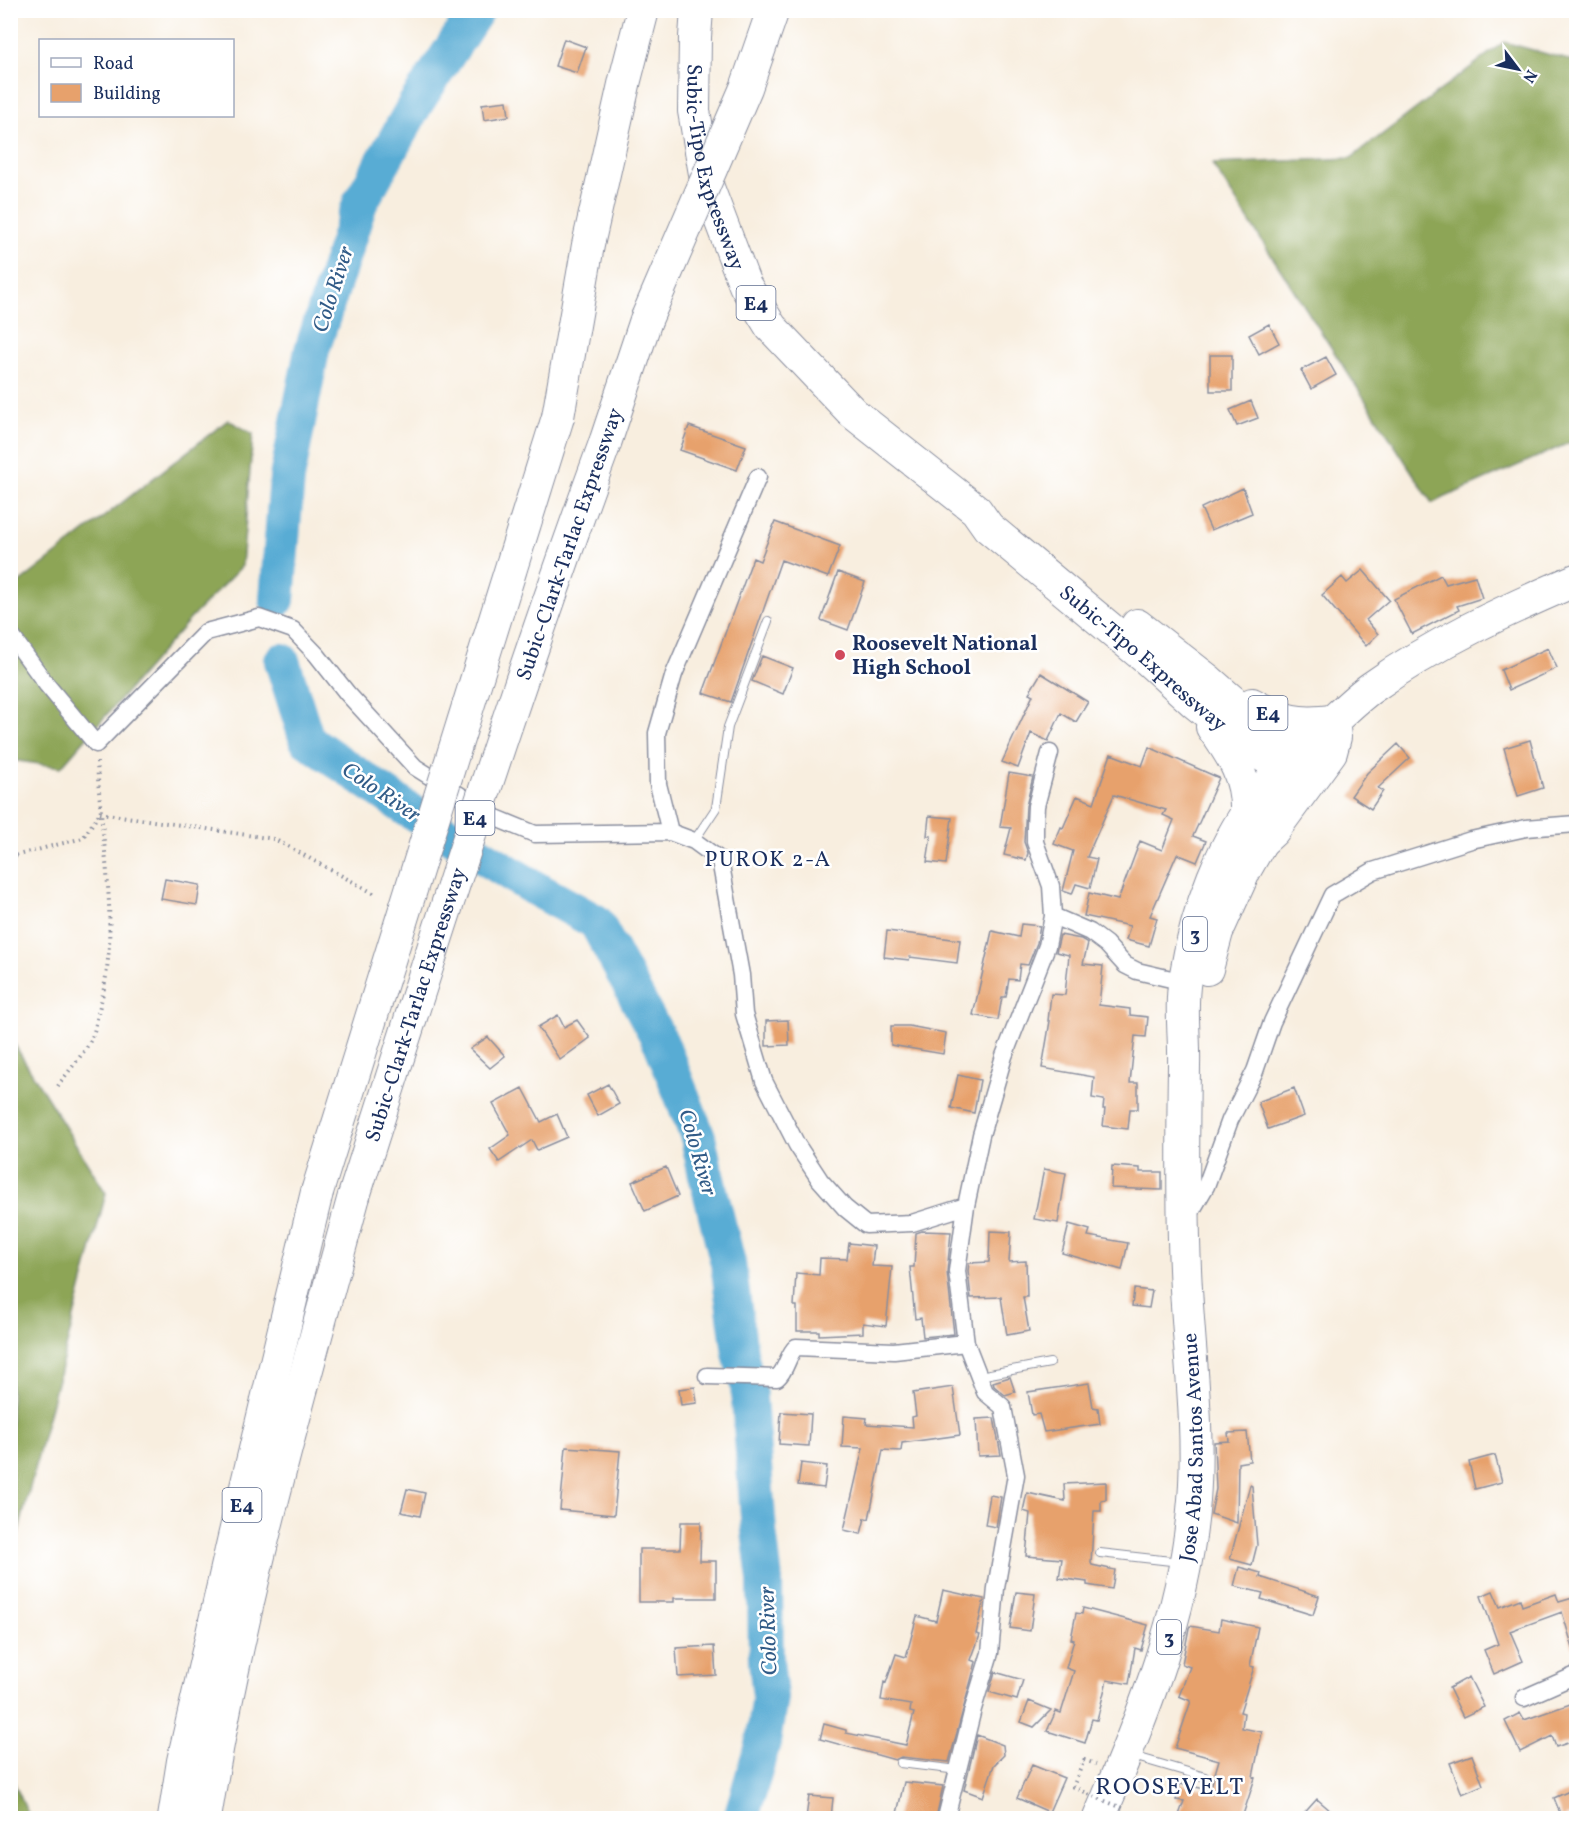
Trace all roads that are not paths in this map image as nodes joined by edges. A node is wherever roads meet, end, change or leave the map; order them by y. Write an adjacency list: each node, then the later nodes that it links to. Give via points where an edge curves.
1 (643, 10): 35 (highway, Subic-Clark-Tarlac Expressway / E4, bridge, via 588,245 558,417 317,1192 234,1537 183,1761)
2 (697, 10): 8 (highway, Subic-Tipo Expressway / E4, via 694,111 703,164 745,285 771,327 853,413 976,510 996,516)
3 (774, 10): 36 (highway, Subic-Clark-Tarlac Expressway / E4, bridge, via 746,88 646,320 481,798 354,1196 263,1535 214,1759)
4 (758, 477): 14 (street, via 674,674 657,733 658,784)
5 (1576, 580): 9 (highway, Jose Abad Santos Avenue / 3, via 1425,654 1370,689)
6 (768, 621): 15 (lane, via 728,727 716,808)
7 (10, 634): 14 (street, via 96,744 206,633 259,618 293,630 415,767 496,818 535,834)
8 (1202, 692): 9 (highway, E4, via 1290,722); 11 (highway, Subic-Tipo Expressway / E4, via 1268,730); 12 (highway, E4, via 1244,782)
9 (1333, 721): 11 (highway, Jose Abad Santos Avenue / 3); 16 (highway, Jose Abad Santos Avenue / 3, via 1335,737 1331,752)
10 (1050, 753): 17 (street, via 1036,806 1035,842 1051,886)
11 (1288, 762): 12 (highway, Jose Abad Santos Avenue / 3); 16 (highway, via 1285,790 1269,815)
12 (1246, 816): 18 (highway, Jose Abad Santos Avenue / 3, via 1218,868 1199,916)
13 (1576, 824): 21 (street, via 1526,828 1471,840 1373,871 1332,895 1272,1022 1206,1186)
14 (670, 832): 15 (street)
15 (694, 841): 20 (street, via 720,860 741,975 744,1014 764,1081 820,1180 866,1225 912,1223)
16 (1261, 842): 19 (highway, Jose Abad Santos Avenue / 3, via 1217,932 1192,1044)
17 (1053, 916): 18 (street, via 1090,932 1125,965); 20 (street, via 1047,946 1004,1056)
18 (1184, 982): 19 (highway, Jose Abad Santos Avenue / 3)
19 (1184, 1062): 21 (highway, Jose Abad Santos Avenue / 3)
20 (966, 1206): 22 (street, via 957,1271)
21 (1184, 1226): 27 (highway, Jose Abad Santos Avenue / 3, via 1195,1445 1194,1499)
22 (966, 1343): 24 (street, via 894,1351 796,1347 777,1378); 25 (street)
23 (1050, 1363): 25 (lane)
24 (712, 1376)
25 (979, 1377): 32 (street, via 985,1392 1003,1407 1016,1475 996,1588 990,1653)
26 (1100, 1553): 27 (lane)
27 (1186, 1563): 30 (highway, Jose Abad Santos Avenue / 3, via 1169,1639)
28 (1576, 1675): 29 (street)
29 (1524, 1698)
30 (1127, 1754): 33 (lane); 34 (highway, Jose Abad Santos Avenue / 3)
31 (900, 1763): 32 (lane)
32 (958, 1770): 37 (street)
33 (1204, 1777)
34 (1104, 1807)
35 (174, 1818)
36 (205, 1818)
37 (946, 1818)

